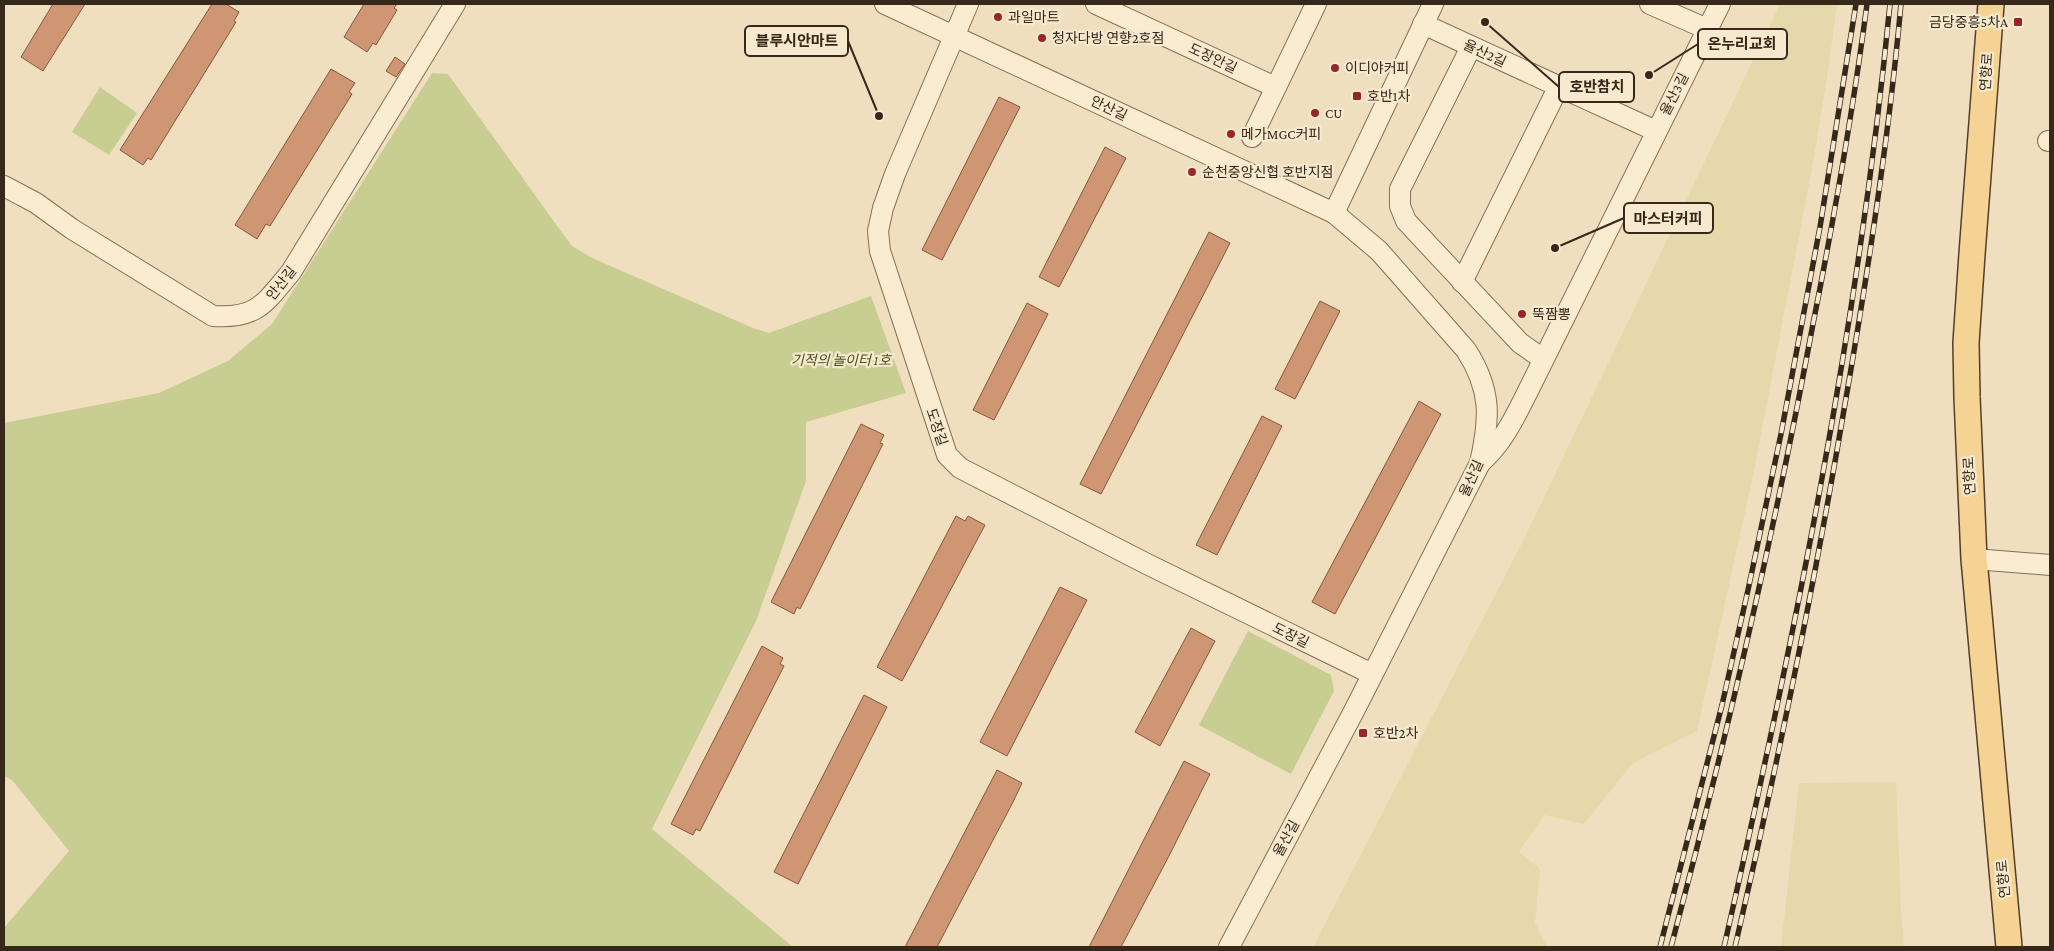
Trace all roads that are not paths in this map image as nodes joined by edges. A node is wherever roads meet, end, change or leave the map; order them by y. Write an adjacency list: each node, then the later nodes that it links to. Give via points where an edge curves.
1 (455, 4): 18 (street, 안산길, via 291,272 264,304 250,313 212,316 36,203)
2 (885, 4): 12 (street, 안산길)
3 (968, 4): 12 (street, 도장길)
4 (1096, 4): 15 (street, 도장안길)
5 (1316, 4): 15 (street)
6 (1433, 4): 10 (street)
7 (1650, 4): 11 (street)
8 (1720, 4): 11 (street, 율산3길)
9 (1991, 4): 23 (main road, 연향로, via 1966,343)
10 (1423, 24): 13 (street, 율산2길); 19 (street)
11 (1707, 29): 16 (street, 율산3길)
12 (954, 36): 19 (street, 안산길); 25 (street, 도장길, via 895,174 878,231 880,251 947,455 968,473)
13 (1471, 47): 14 (street, 율산2길); 20 (street, via 1400,189 1400,206 1406,220)
14 (1559, 86): 16 (street, 율산2길); 20 (street)
15 (1275, 87): 17 (street)
16 (1656, 131): 21 (street, 율산3길)
17 (1252, 137)
18 (4, 186)
19 (1334, 213): 22 (street, 율산길, via 1380,252 1466,350 1476,366 1486,397 1488,419)
20 (1462, 282): 21 (street, via 1520,343)
21 (1543, 359): 22 (street, 율산3길, via 1501,441)
22 (1480, 464): 25 (street, 율산길)
23 (1974, 558): 24 (street); 27 (main road, 연향로)
24 (2050, 565)
25 (1372, 674): 26 (street, 율산길)
26 (1229, 947)
27 (2008, 947)

